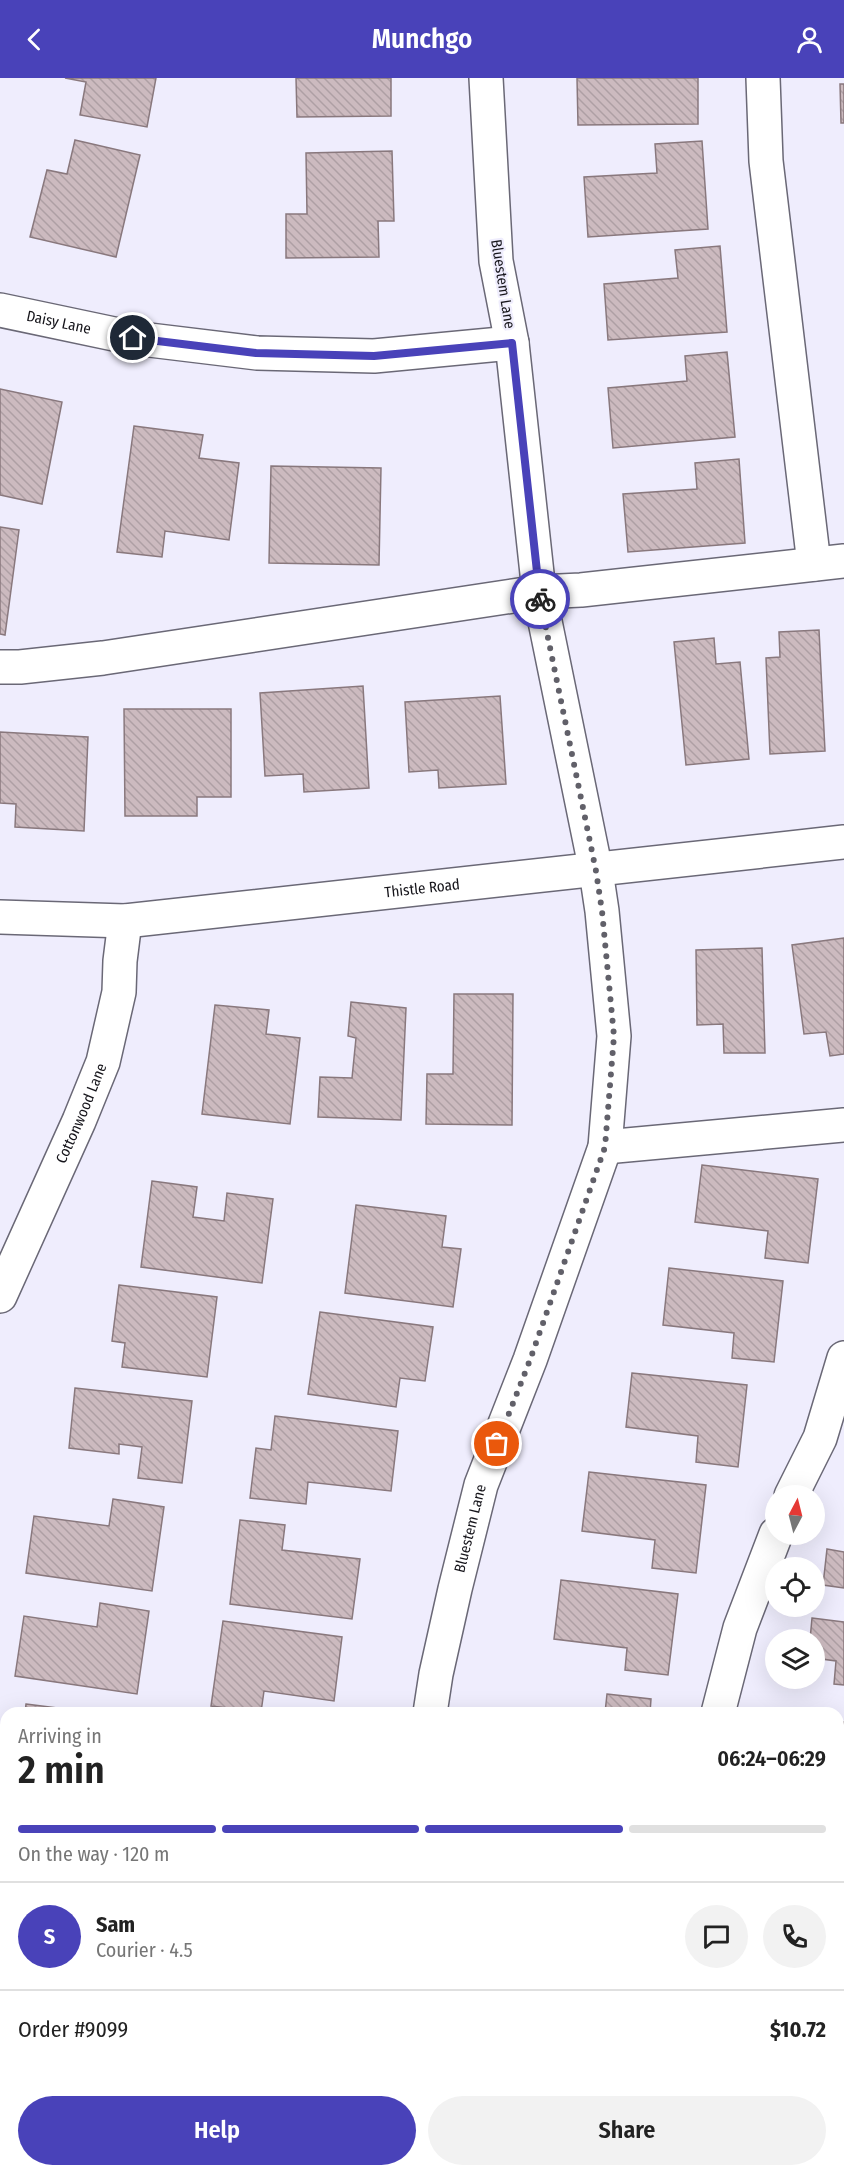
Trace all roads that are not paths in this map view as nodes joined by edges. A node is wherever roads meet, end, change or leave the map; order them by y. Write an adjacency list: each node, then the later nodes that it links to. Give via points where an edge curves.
1 (486, 78): 4 (street, Bluestem Lane, via 496,261)
2 (763, 78): 5 (street, via 766,161)
3 (0, 310): 4 (street, Daisy Lane, via 133,338 256,353 374,356)
4 (512, 343): 6 (street, Bluestem Lane)
5 (829, 562): 6 (street)
6 (539, 592): 7 (street, via 104,658); 9 (street, Bluestem Lane)
7 (0, 667)
8 (844, 842): 9 (street, Thistle Road)
9 (596, 871): 11 (street, Thistle Road); 13 (street, Bluestem Lane, via 614,1036)
10 (0, 917): 11 (street, Thistle Road)
11 (125, 921): 14 (street, Cottonwood Lane, via 119,992 103,1062)
12 (844, 1125): 13 (street)
13 (605, 1147): 18 (street, Bluestem Lane, via 481,1485)
14 (0, 1296)
15 (844, 1358): 16 (street, via 820,1438)
16 (796, 1485)
17 (772, 1545): 19 (street, via 740,1629)
18 (431, 1707)
19 (720, 1707)

